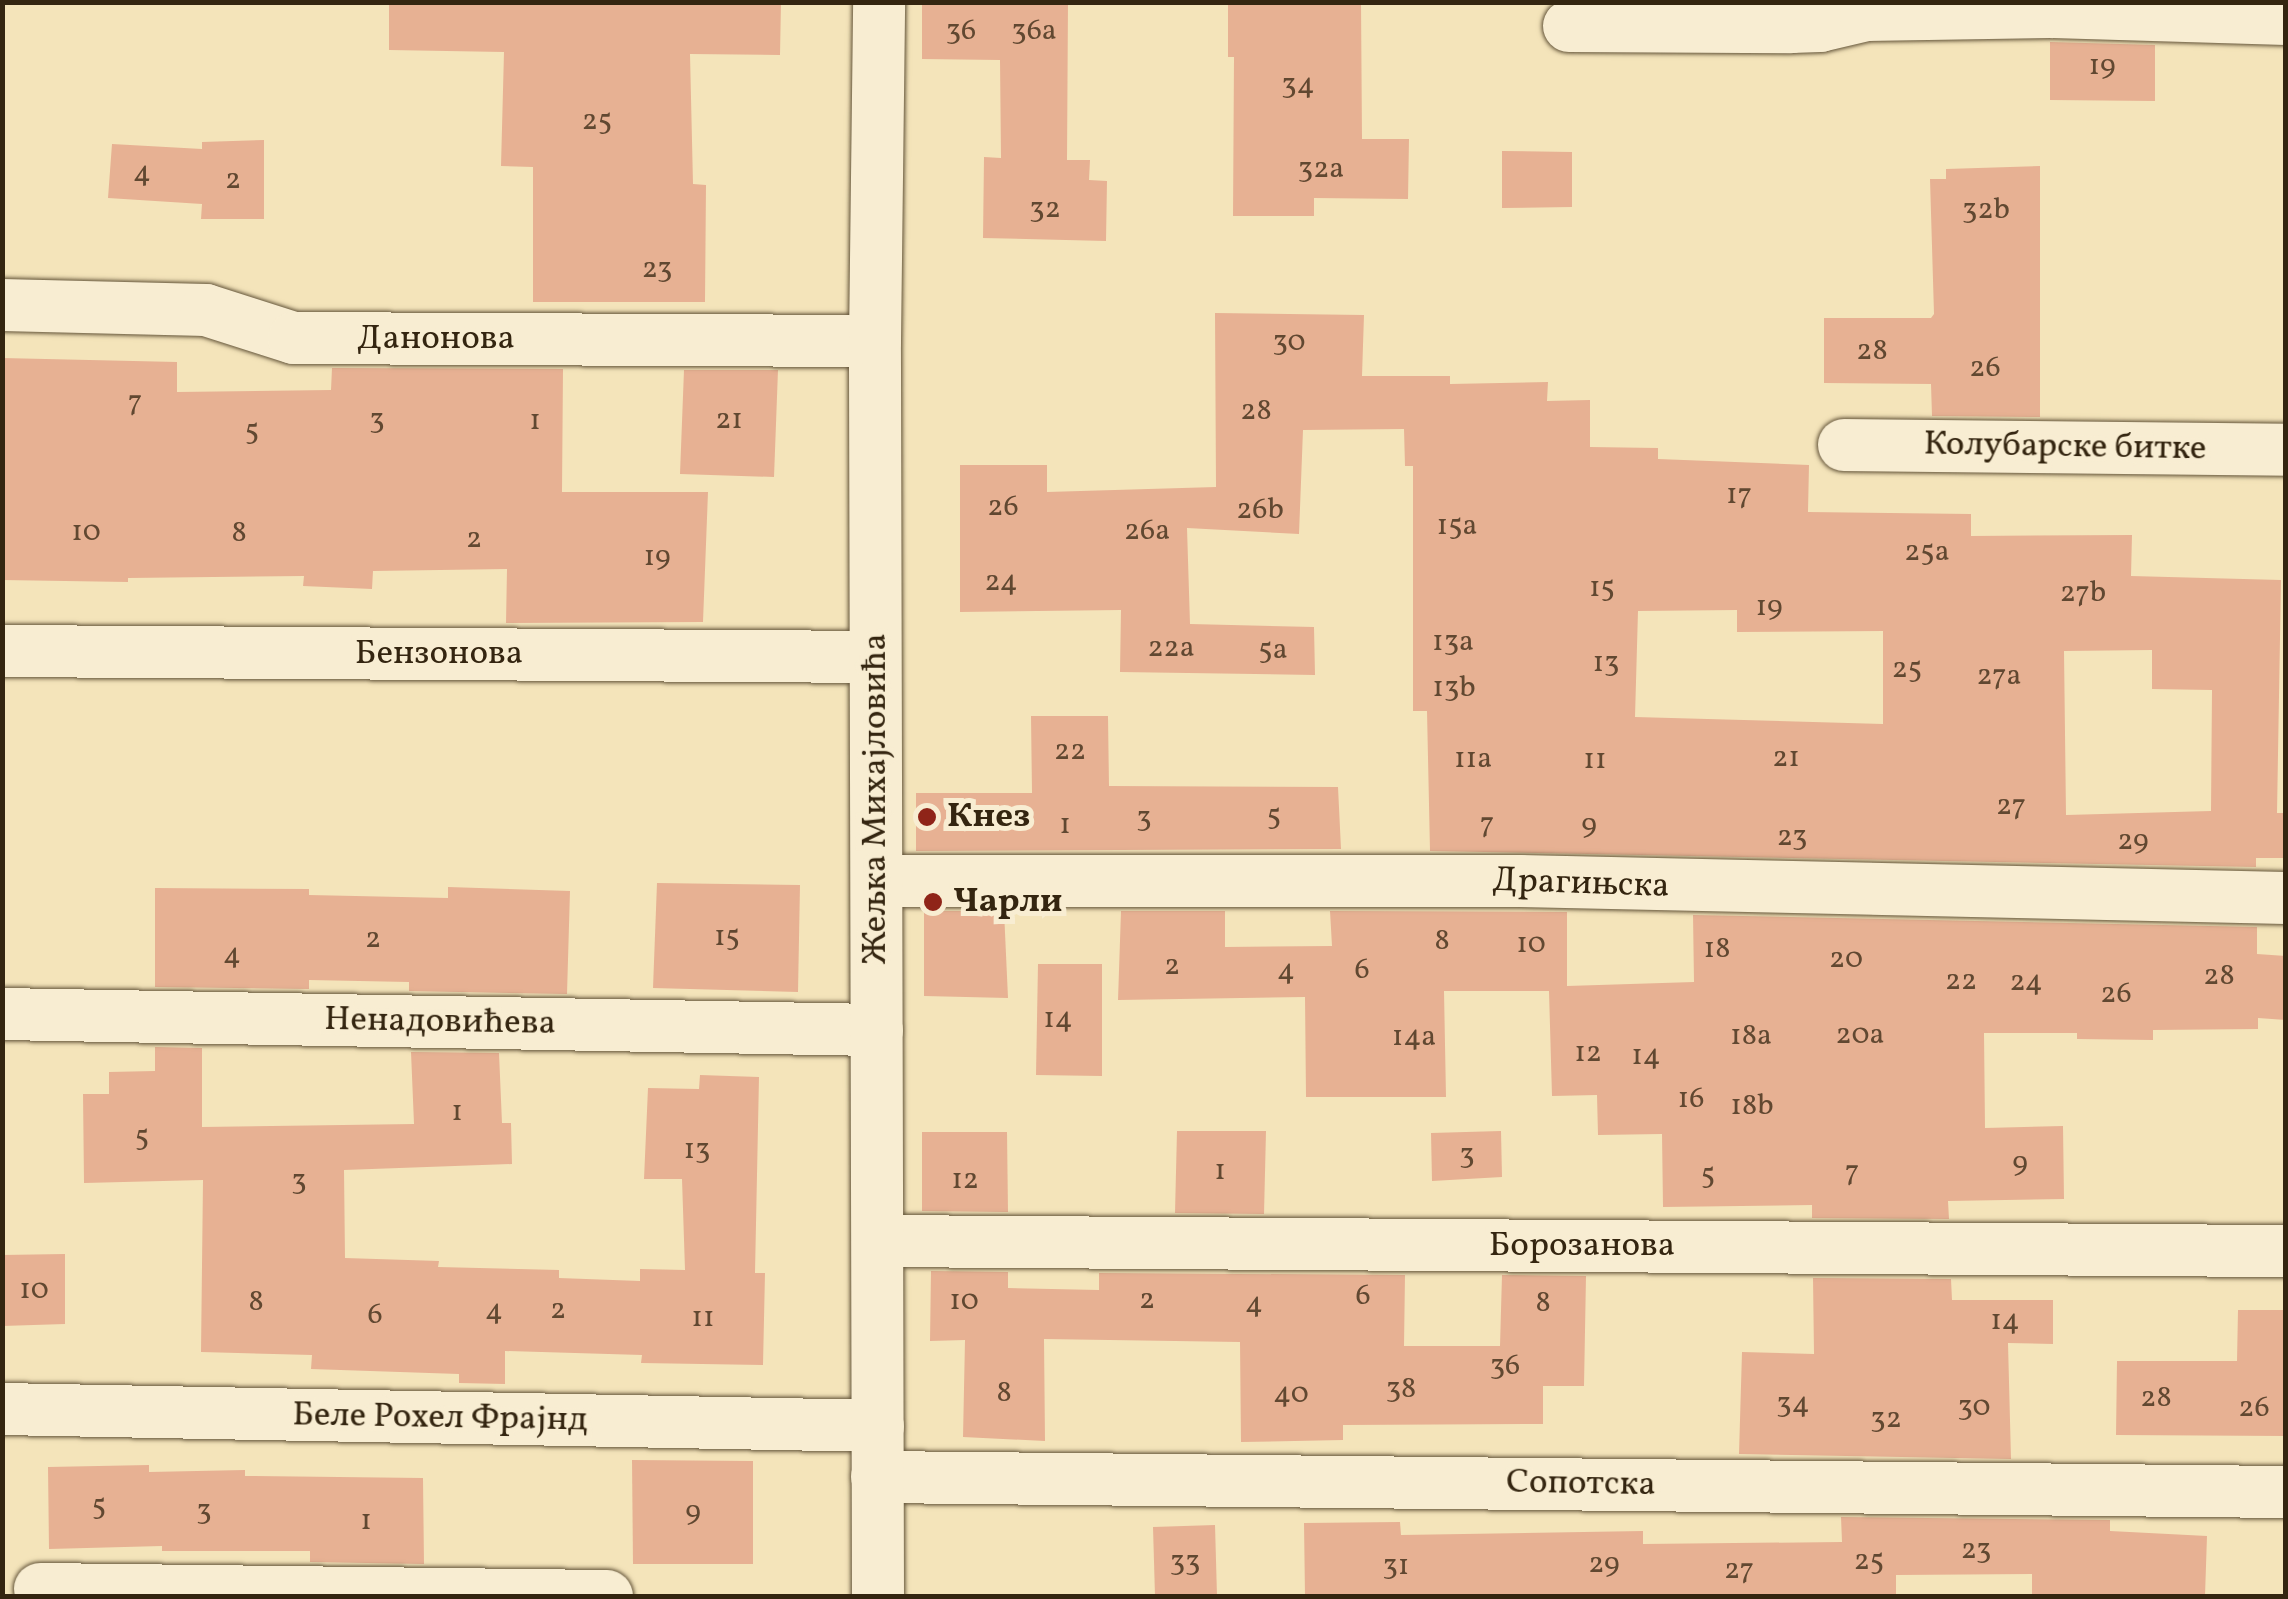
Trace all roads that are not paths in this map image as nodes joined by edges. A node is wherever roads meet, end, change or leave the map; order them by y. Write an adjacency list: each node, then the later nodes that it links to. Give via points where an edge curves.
1 (879, 2): 5 (street, Жељка Михајловића)
2 (2286, 19): 3 (street, via 2050,12 1866,15 1791,27)
3 (1569, 26)
4 (2, 305): 5 (street, Данонова, via 206,310 294,338)
5 (874, 342): 9 (street, Жељка Михајловића)
6 (1844, 445): 7 (street, Колубарске битке)
7 (2286, 450)
8 (2, 650): 9 (street, Бензонова)
9 (875, 657): 10 (street, Жељка Михајловића)
10 (877, 881): 11 (street, Драгињска, via 1520,881); 13 (street, Жељка Михајловића)
11 (2286, 898)
12 (2, 1014): 13 (street, Ненадовићева)
13 (877, 1030): 14 (street, Жељка Михајловића)
14 (879, 1241): 15 (street, Борозанова); 17 (street, Жељка Михајловића)
15 (2286, 1251)
16 (2, 1409): 17 (street, Беле Рохел Фрајнд)
17 (878, 1426): 18 (street, Жељка Михајловића)
18 (878, 1478): 19 (street, Сопотска); 22 (street, Жељка Михајловића)
19 (2286, 1492)
20 (40, 1589): 21 (street)
21 (607, 1596)
22 (878, 1596)

